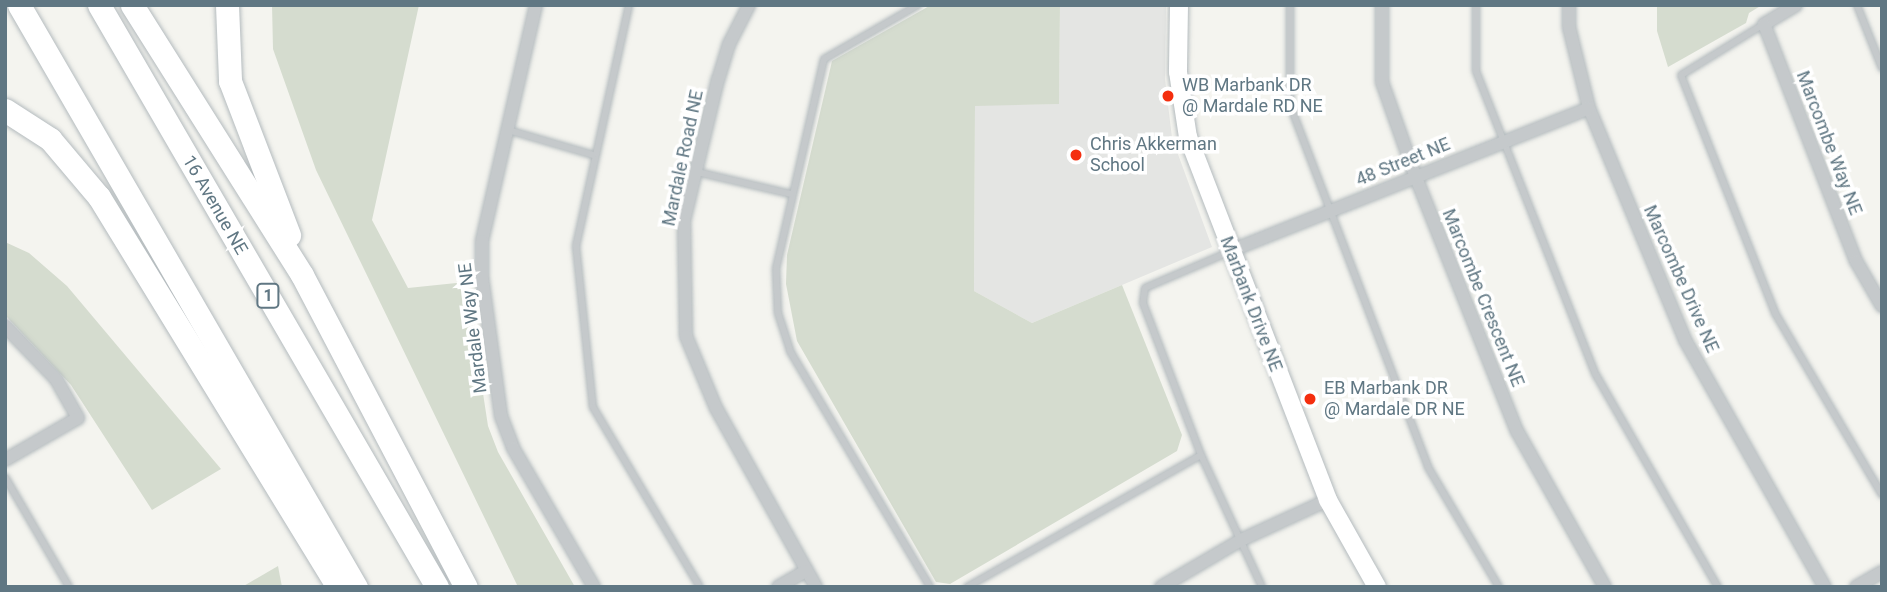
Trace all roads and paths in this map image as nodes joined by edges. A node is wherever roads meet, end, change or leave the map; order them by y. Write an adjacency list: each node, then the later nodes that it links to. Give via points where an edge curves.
1 (19, 5): 29 (highway)
2 (99, 5): 44 (highway, 16 Avenue NE / 1)
3 (132, 5): 30 (highway)
4 (227, 5): 30 (highway, via 230,81)
5 (536, 5): 21 (street, Mardale Way NE)
6 (629, 5): 23 (lane)
7 (749, 5): 24 (street, Mardale Road NE, via 729,44)
8 (918, 5): 26 (lane, via 824,59)
9 (1179, 5): 28 (street, Marbank Drive NE, via 1178,72 1188,137)
10 (1290, 5): 27 (lane, via 1290,105)
11 (1382, 5): 25 (street, Marcombe Crescent NE, via 1382,82)
12 (1476, 5): 22 (lane, via 1476,71)
13 (1569, 5): 19 (street, Marcombe Drive NE, via 1569,27)
14 (1796, 5): 17 (street)
15 (1857, 5): 18 (lane)
16 (5, 9): 29 (highway)
17 (1764, 24): 31 (street, Marcombe Way NE, via 1856,261); 36 (lane, via 1681,75 1775,313)
18 (1882, 68)
19 (1589, 108): 22 (street, 48 Street NE); 58 (street, Marcombe Drive NE, via 1685,340)
20 (5, 110): 42 (highway, via 50,139 99,197)
21 (508, 131): 23 (lane); 46 (street, Mardale Way NE, via 482,241 501,416 513,449)
22 (1502, 141): 25 (street, 48 Street NE); 57 (lane, via 1596,375)
23 (593, 155): 47 (lane, via 576,246 593,407)
24 (697, 173): 26 (lane); 39 (street, Mardale Road NE, via 684,221 686,336 716,408)
25 (1415, 176): 27 (street, 48 Street NE); 56 (street, Marcombe Crescent NE, via 1517,432)
26 (791, 194): 50 (lane, via 776,268 778,313 790,351)
27 (1330, 212): 28 (street, 48 Street NE); 55 (lane, via 1429,467)
28 (1230, 251): 33 (lane, via 1145,288 1143,303); 37 (street, Marbank Drive NE)
29 (162, 253): 43 (highway)
30 (302, 275): 45 (highway)
31 (1882, 306)
32 (5, 326): 34 (street, via 56,379 78,418)
33 (1201, 455): 38 (lane); 51 (lane)
34 (5, 460)
35 (5, 477): 41 (lane)
36 (1882, 495)
37 (1328, 500): 38 (street); 54 (street, Marbank Drive NE)
38 (1241, 540): 52 (street); 53 (lane)
39 (807, 571): 48 (street); 49 (street, Mardale Road NE)
40 (1882, 572): 59 (street)
41 (69, 587)
42 (338, 587)
43 (356, 587)
44 (437, 587)
45 (466, 587)
46 (594, 587)
47 (699, 587)
48 (778, 587)
49 (816, 587)
50 (930, 587)
51 (967, 587)
52 (1161, 587)
53 (1262, 587)
54 (1377, 587)
55 (1499, 587)
56 (1605, 587)
57 (1717, 587)
58 (1825, 587)
59 (1856, 587)

